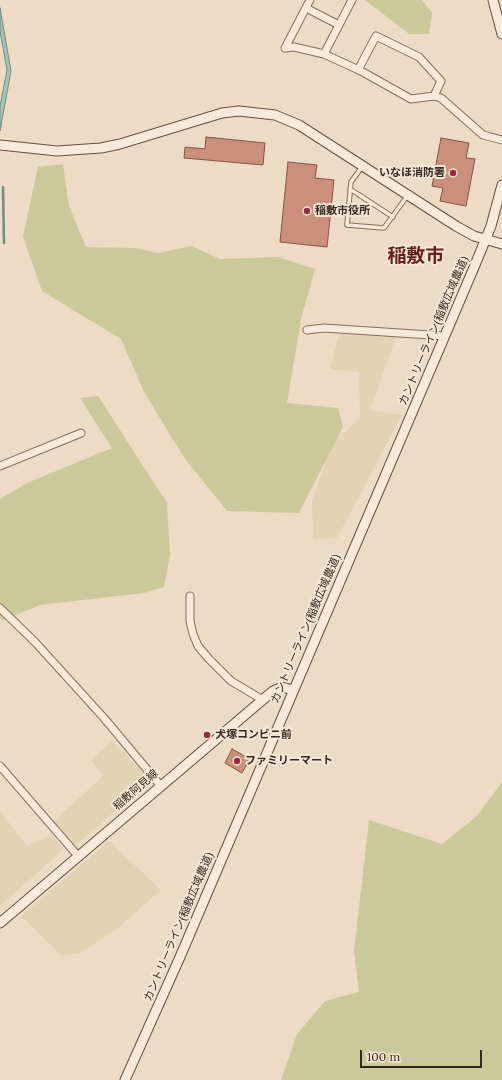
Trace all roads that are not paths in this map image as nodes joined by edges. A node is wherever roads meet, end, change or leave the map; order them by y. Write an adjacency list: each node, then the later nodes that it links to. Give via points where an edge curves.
1 (310, 0): 4 (street)
2 (352, 0): 5 (street)
3 (493, 0): 6 (street)
4 (306, 8): 5 (street); 7 (street, via 285,48 294,47)
5 (339, 25): 7 (street)
6 (502, 34)
7 (324, 54): 8 (street)
8 (358, 70): 9 (street, via 411,98); 9 (street, via 376,36 418,57 441,81)
9 (434, 96): 10 (street, via 441,98 483,135)
10 (502, 140)
11 (0, 145): 12 (street, via 57,151 101,148 239,110 275,114 299,125)
12 (362, 166): 14 (lane, via 351,182); 15 (street)
13 (502, 185): 17 (street, カントリーライン(稲敷広域農道))
14 (350, 189): 16 (lane); 16 (lane, via 347,225 384,228)
15 (408, 195): 16 (lane); 17 (street, via 456,226)
16 (393, 216)
17 (486, 240): 18 (street); 20 (street, カントリーライン(稲敷広域農道))
18 (502, 244)
19 (307, 330): 20 (street, via 324,328)
20 (445, 336): 25 (street, カントリーライン(稲敷広域農道))
21 (81, 433): 22 (street)
22 (0, 466)
23 (190, 596): 26 (street, via 190,621 198,646 231,681)
24 (0, 608): 28 (street, via 36,642)
25 (293, 690): 26 (street, 稲敷阿見線, via 278,688); 31 (street, カントリーライン(稲敷広域農道))
26 (263, 700): 28 (street, 稲敷阿見線)
27 (0, 766): 29 (street)
28 (160, 785): 29 (street, 稲敷阿見線)
29 (78, 856): 30 (street, 稲敷阿見線)
30 (0, 923)
31 (125, 1080)

